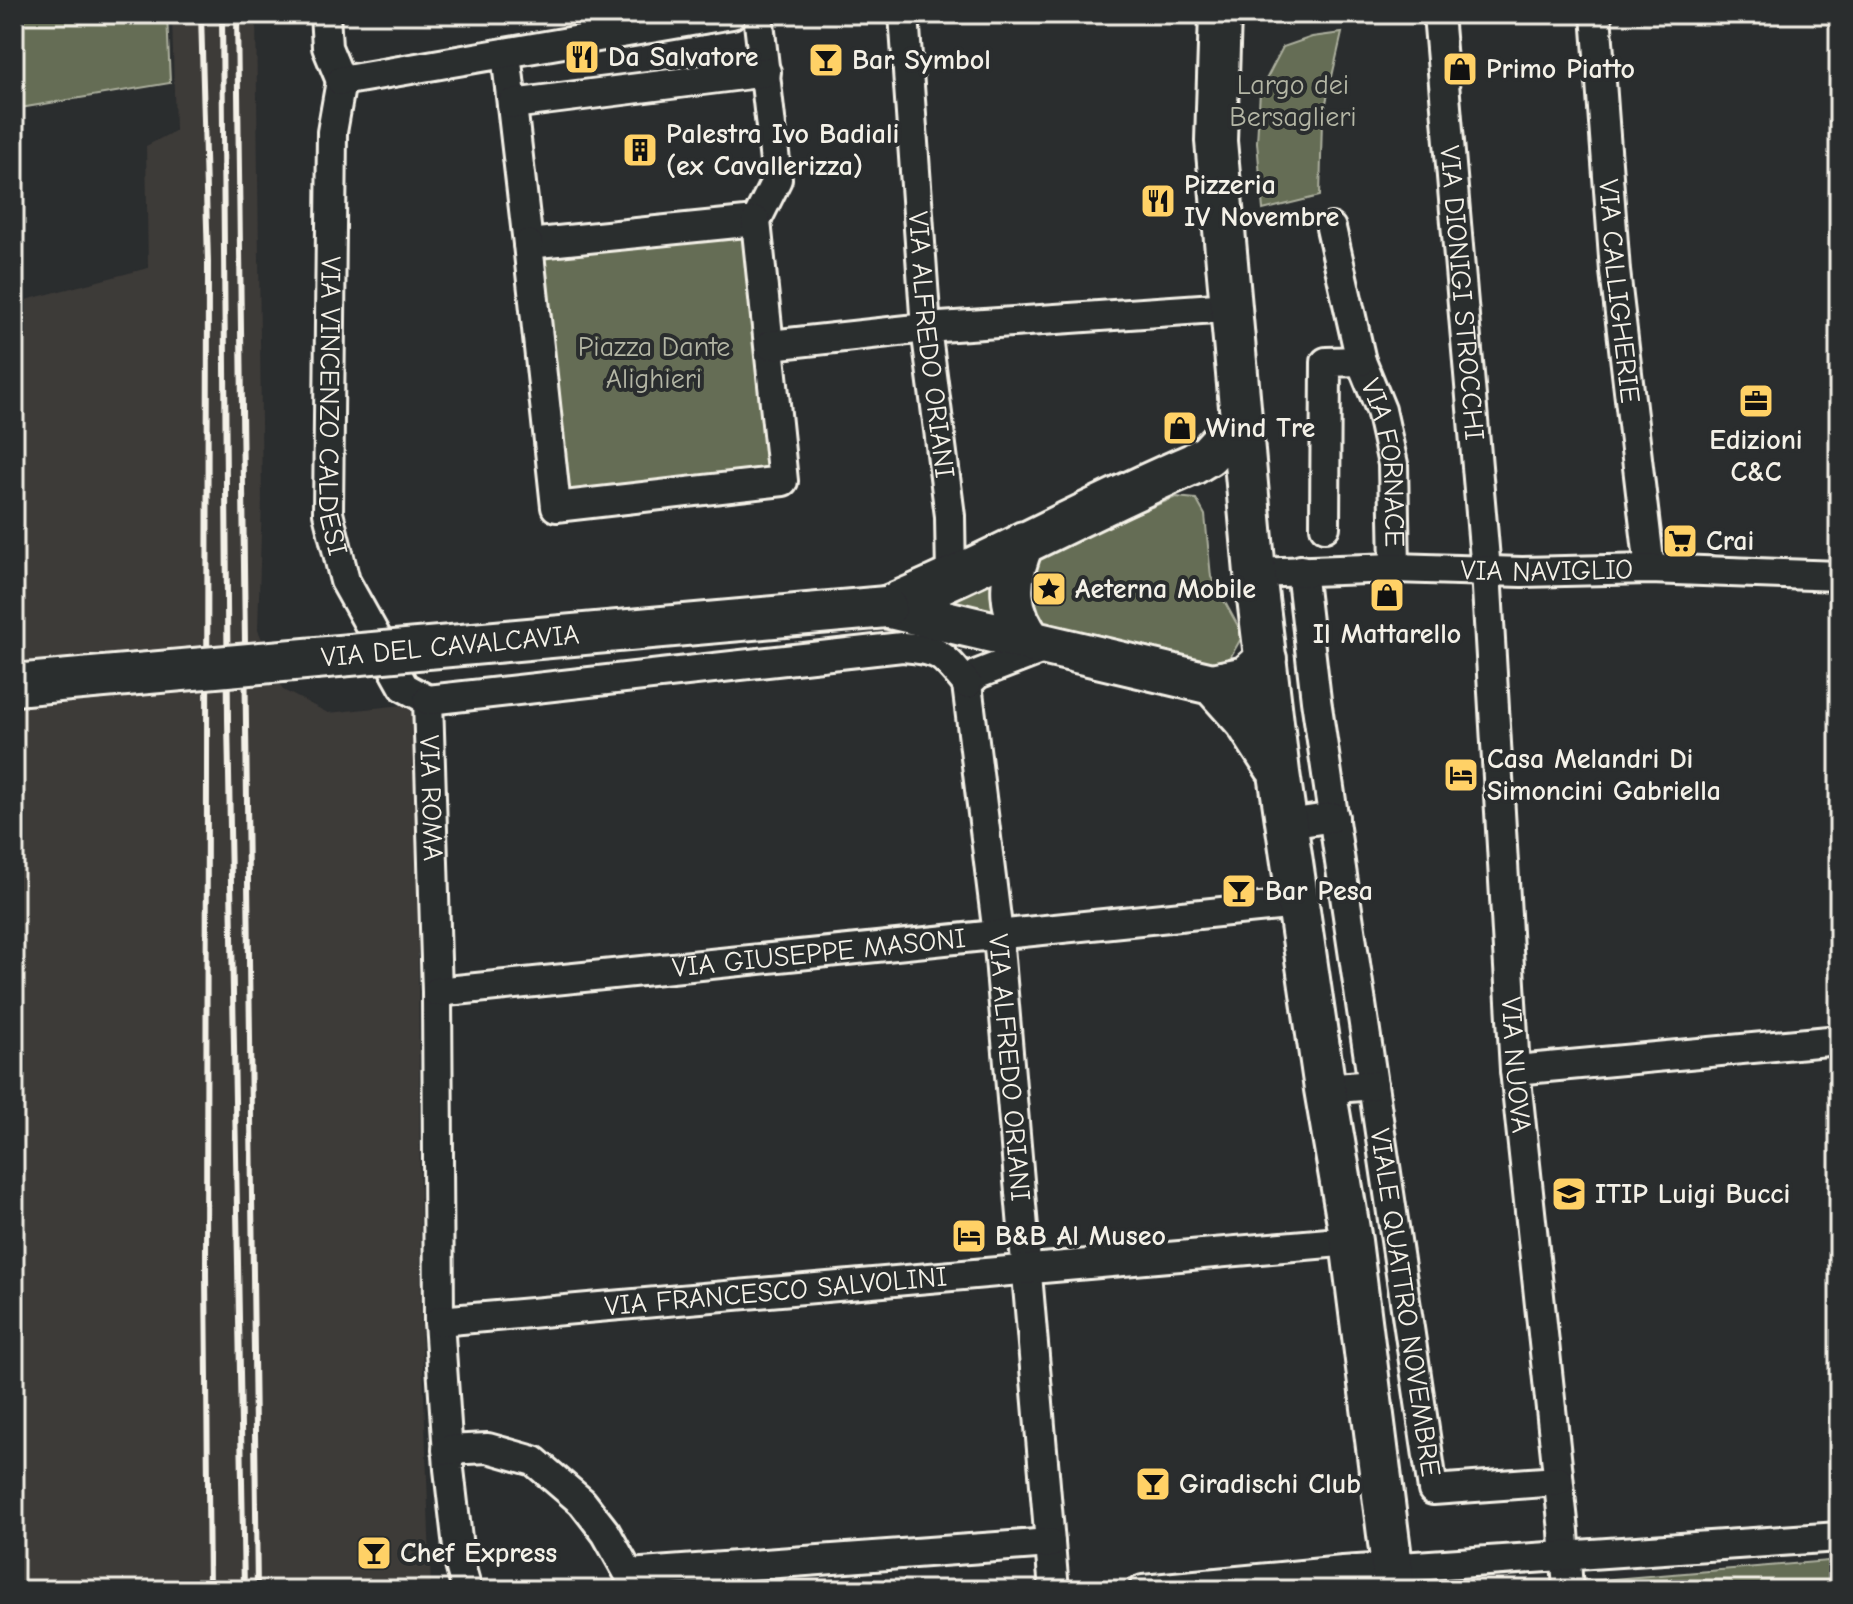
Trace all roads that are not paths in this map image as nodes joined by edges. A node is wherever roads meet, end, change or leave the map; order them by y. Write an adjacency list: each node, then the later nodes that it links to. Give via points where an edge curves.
1 (325, 14): 10 (street, via 327,47)
2 (732, 14): 8 (street)
3 (758, 14): 9 (street)
4 (904, 14): 16 (street, VIA ALFREDO ORIANI)
5 (1220, 14): 15 (main road, VIALE QUATTRO NOVEMBRE, via 1216,141)
6 (1438, 14): 26 (street, VIA DIONIGI STROCCHI)
7 (1596, 14): 24 (street, VIA CALLIGHERIE, via 1615,271)
8 (506, 53): 10 (street); 11 (street)
9 (766, 72): 11 (street); 12 (street, via 777,179)
10 (341, 81): 36 (street, VIA VINCENZO CALDESI, via 332,132 328,513 345,581 404,687)
11 (512, 104): 14 (street)
12 (756, 221): 14 (street); 17 (street)
13 (1331, 228): 18 (street, VIA FORNACE)
14 (528, 244): 17 (street, via 556,507 783,481)
15 (1230, 307): 16 (street); 19 (main road, VIALE QUATTRO NOVEMBRE)
16 (926, 328): 17 (street); 29 (street, VIA ALFREDO ORIANI, via 950,516)
17 (770, 345)
18 (1361, 361): 21 (street, via 1326,362); 23 (street, VIA FORNACE, via 1381,410 1393,464)
19 (1241, 419): 20 (main road, via 1208,455); 27 (main road, VIALE QUATTRO NOVEMBRE)
20 (1171, 474): 22 (main road, VIA DEL CAVALCAVIA); 31 (main road, via 1219,482 1233,570)
21 (1325, 527)
22 (1024, 542): 29 (main road, VIA DEL CAVALCAVIA); 32 (main road, via 1010,582 1012,606 1023,631)
23 (1395, 568): 25 (street, VIA NAVIGLIO); 26 (street, VIA NAVIGLIO)
24 (1650, 569): 26 (street, VIA NAVIGLIO); 28 (street, VIA NAVIGLIO)
25 (1301, 570): 27 (street, VIA NAVIGLIO); 38 (street, VIALE QUATTRO NOVEMBRE)
26 (1486, 571): 44 (street, VIA NUOVA)
27 (1255, 573): 31 (main road, VIALE QUATTRO NOVEMBRE)
28 (1839, 576)
29 (951, 579): 30 (main road, VIA DEL CAVALCAVIA)
30 (886, 607): 32 (main road, VIA DEL CAVALCAVIA); 35 (main road, VIA DEL CAVALCAVIA, bridge)
31 (1264, 642): 34 (main road, via 1246,677); 37 (main road, VIALE QUATTRO NOVEMBRE)
32 (1041, 645): 33 (street); 34 (main road, VIA DEL CAVALCAVIA)
33 (967, 684): 36 (street, VIA ROMA, via 932,649 902,647); 41 (street, VIA ALFREDO ORIANI)
34 (1212, 684): 37 (main road, VIALE QUATTRO NOVEMBRE)
35 (14, 685)
36 (428, 700): 42 (street, VIA ROMA)
37 (1279, 773): 39 (main road, VIALE QUATTRO NOVEMBRE)
38 (1334, 817): 39 (street); 45 (street, VIALE QUATTRO NOVEMBRE)
39 (1288, 824): 40 (main road, VIALE QUATTRO NOVEMBRE)
40 (1298, 904): 41 (street, VIA GIUSEPPE MASONI); 46 (main road, VIALE QUATTRO NOVEMBRE)
41 (998, 935): 42 (street, VIA GIUSEPPE MASONI); 48 (street, VIA ALFREDO ORIANI)
42 (437, 992): 49 (street, VIA ROMA)
43 (1839, 1040): 44 (street)
44 (1515, 1070): 51 (street, VIA NUOVA)
45 (1373, 1085): 46 (street); 51 (street, VIALE QUATTRO NOVEMBRE, via 1433,1490)
46 (1325, 1089): 47 (main road, VIALE QUATTRO NOVEMBRE)
47 (1351, 1241): 48 (street, VIA FRANCESCO SALVOLINI); 55 (main road, VIALE QUATTRO NOVEMBRE)
48 (1027, 1268): 49 (street, VIA FRANCESCO SALVOLINI); 53 (street, VIA ALFREDO ORIANI)
49 (439, 1321): 50 (street, VIA ROMA)
50 (447, 1450): 53 (street, via 488,1448 534,1461 582,1502 629,1574); 56 (street, VIA ROMA)
51 (1558, 1481): 54 (street, VIA NUOVA)
52 (1839, 1537): 54 (street)
53 (1050, 1543): 57 (street, VIA ALFREDO ORIANI)
54 (1566, 1556): 55 (street); 59 (street, VIA NUOVA)
55 (1394, 1579): 58 (street)
56 (467, 1590)
57 (1054, 1590)
58 (1143, 1590)
59 (1568, 1590)

